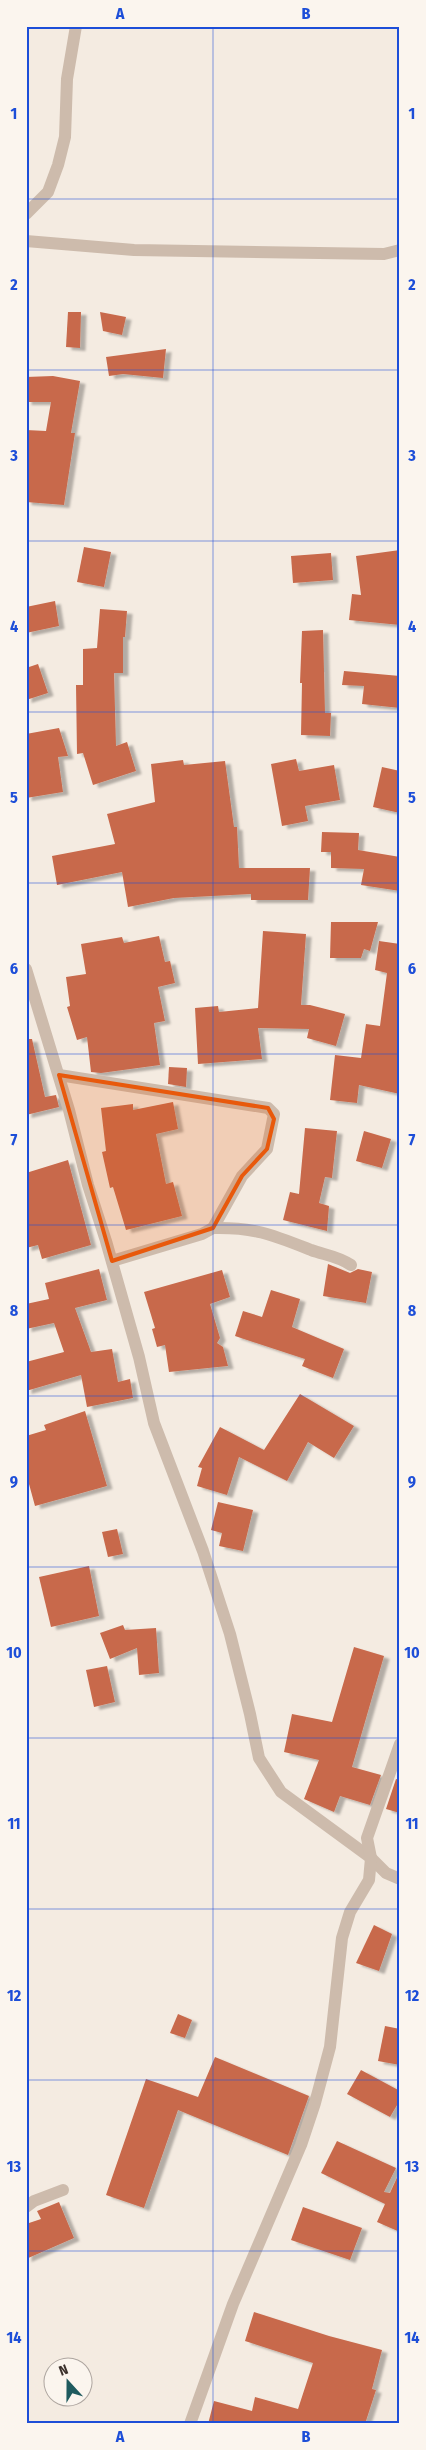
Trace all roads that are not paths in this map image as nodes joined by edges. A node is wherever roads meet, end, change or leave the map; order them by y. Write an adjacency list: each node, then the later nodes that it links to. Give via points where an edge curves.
1 (78, 29): 2 (street, via 67,79 65,137 58,165 48,192)
2 (26, 214)
3 (26, 242): 4 (street, via 134,250 384,254)
4 (400, 250)
5 (26, 969): 6 (street)
6 (58, 1075): 7 (street, via 268,1108 274,1114 274,1120 267,1149 242,1176); 8 (street)
7 (213, 1228): 8 (street); 9 (street, via 249,1229 281,1236 341,1258)
8 (112, 1261): 11 (street, via 154,1423 203,1551 230,1634 259,1758 281,1792)
9 (351, 1265)
10 (400, 1744): 11 (street, via 367,1838)
11 (372, 1858): 12 (street, via 386,1873); 15 (street, via 368,1880 350,1912 342,1938 330,2047 315,2103 301,2145 234,2304)
12 (400, 1879)
13 (63, 2190): 14 (street)
14 (26, 2207)
15 (190, 2424)

